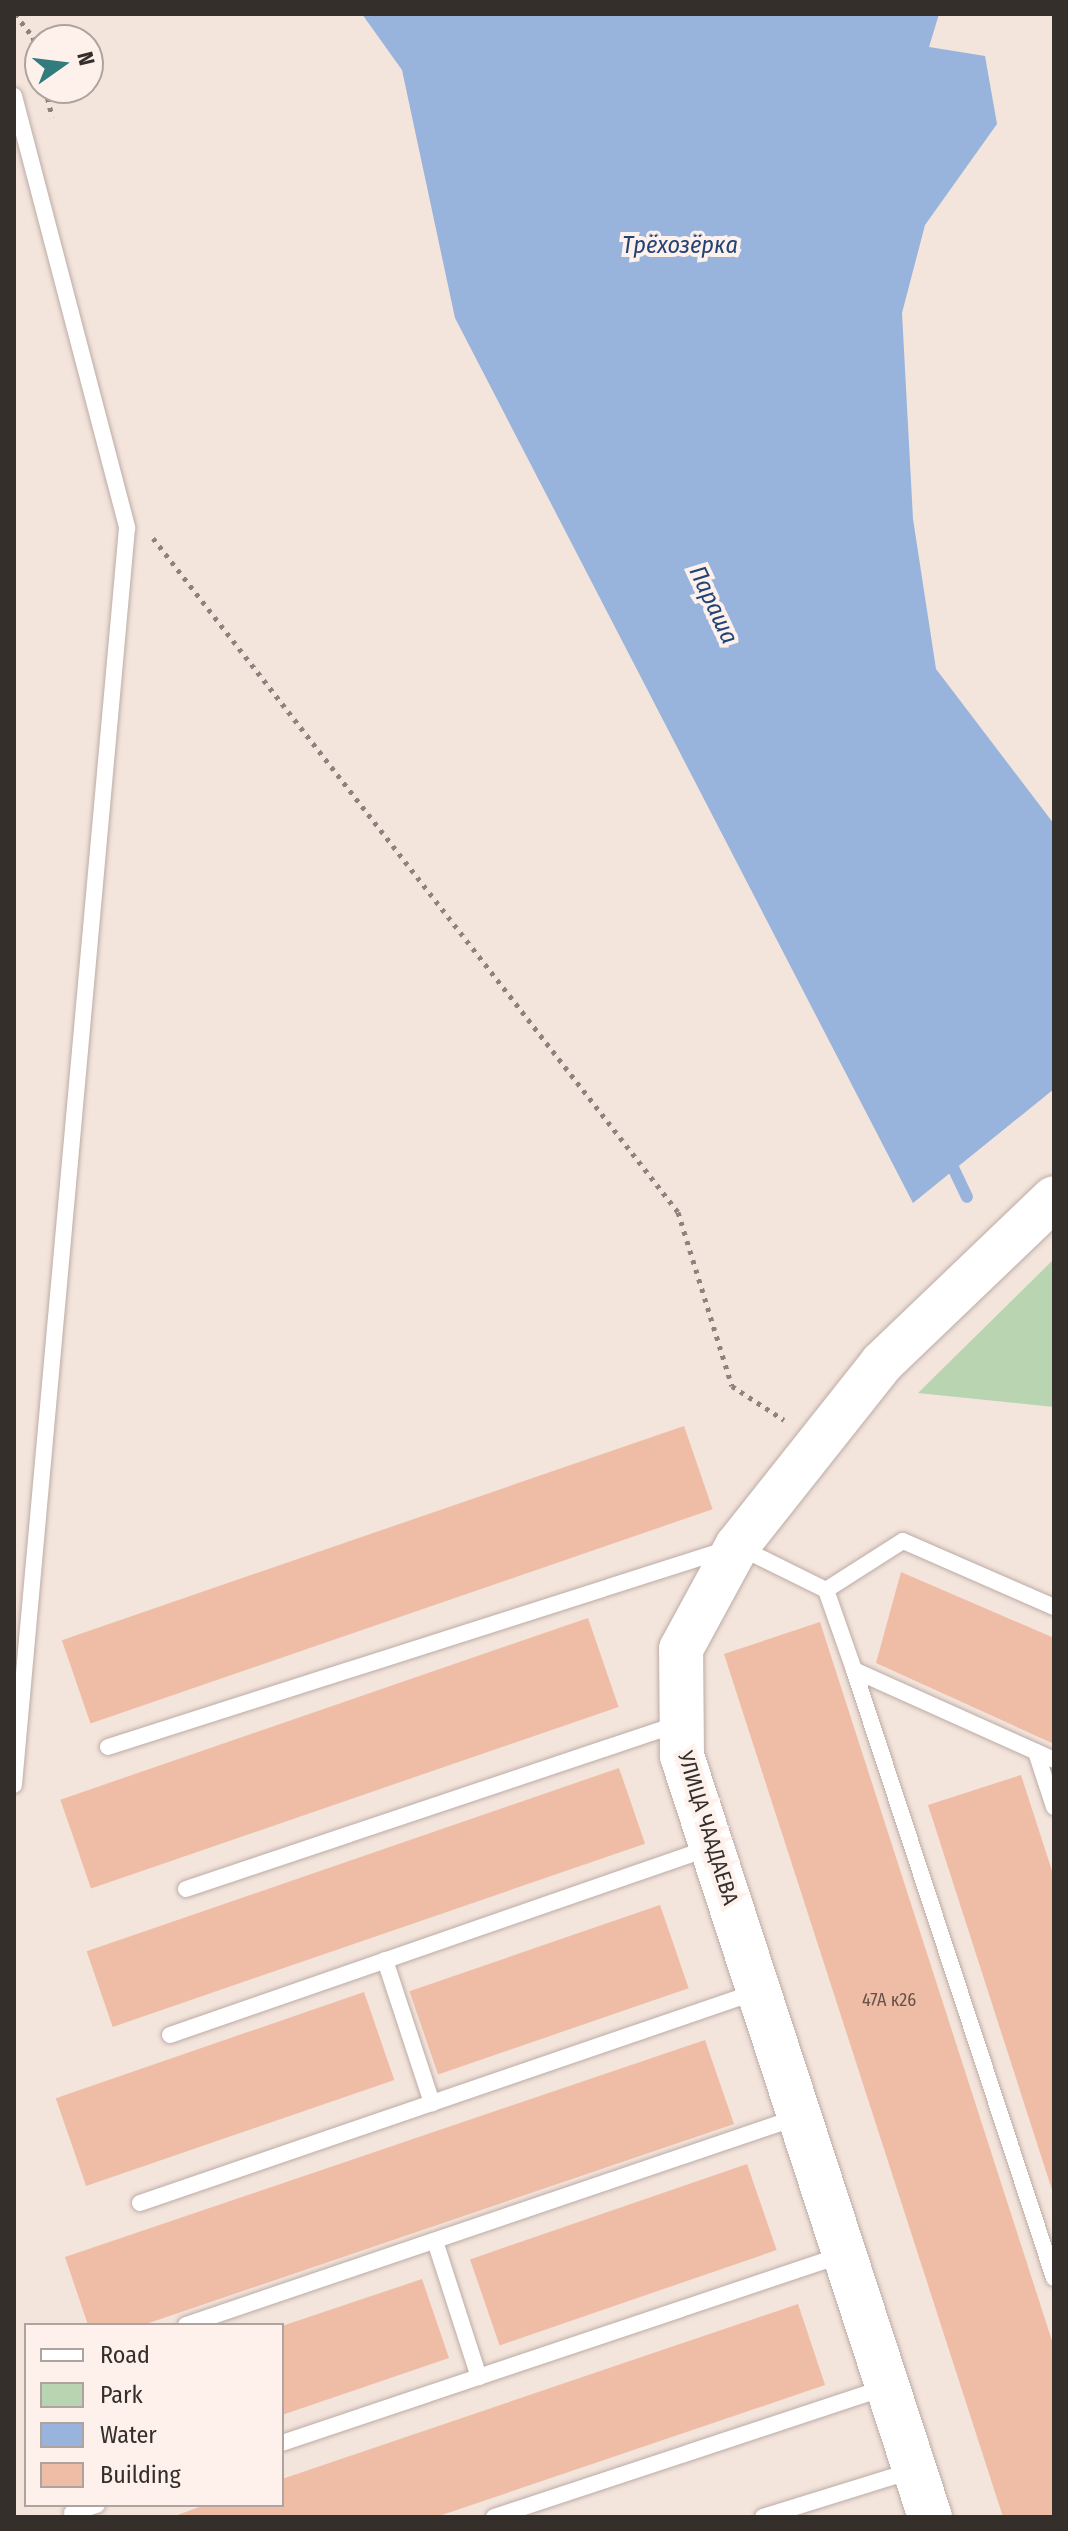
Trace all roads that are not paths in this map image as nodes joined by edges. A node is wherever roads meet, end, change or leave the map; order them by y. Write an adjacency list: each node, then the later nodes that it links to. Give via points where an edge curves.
1 (14, 96): 11 (lane, via 127,528)
2 (1054, 1198): 3 (street, УЛИЦА ЧААДАЕВА, via 882,1363)
3 (737, 1546): 4 (lane); 7 (street, УЛИЦА ЧААДАЕВА, via 681,1649); 8 (lane)
4 (826, 1590): 5 (lane, via 903,1541); 6 (lane)
5 (1054, 1607)
6 (854, 1670): 9 (lane); 23 (lane)
7 (682, 1722): 13 (street, УЛИЦА ЧААДАЕВА, via 682,1756); 14 (lane)
8 (108, 1747)
9 (1036, 1752): 10 (lane); 12 (lane)
10 (1054, 1760)
11 (14, 1785)
12 (1054, 1807)
13 (712, 1847): 15 (lane); 16 (street, УЛИЦА ЧААДАЕВА)
14 (186, 1889)
15 (385, 1960): 17 (lane); 18 (lane)
16 (759, 1991): 18 (lane); 19 (street, УЛИЦА ЧААДАЕВА)
17 (170, 2035)
18 (432, 2103): 20 (lane)
19 (800, 2117): 21 (lane); 22 (street, УЛИЦА ЧААДАЕВА)
20 (140, 2203)
21 (435, 2241): 24 (lane); 25 (lane)
22 (845, 2254): 25 (lane); 26 (street, УЛИЦА ЧААДАЕВА)
23 (1054, 2278)
24 (192, 2323)
25 (479, 2377): 27 (lane)
26 (888, 2387): 28 (street, УЛИЦА ЧААДАЕВА); 31 (lane)
27 (284, 2442)
28 (915, 2470): 32 (lane); 33 (street, УЛИЦА ЧААДАЕВА)
29 (91, 2507): 30 (lane)
30 (72, 2513)
31 (494, 2517)
32 (763, 2517)
33 (930, 2517)

